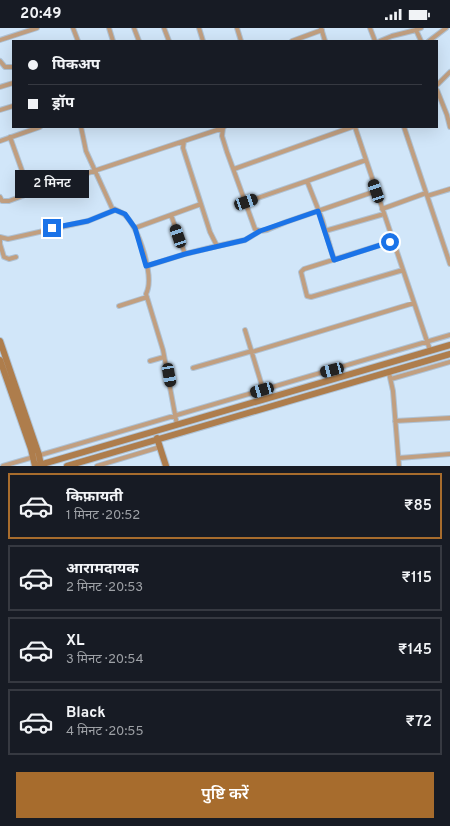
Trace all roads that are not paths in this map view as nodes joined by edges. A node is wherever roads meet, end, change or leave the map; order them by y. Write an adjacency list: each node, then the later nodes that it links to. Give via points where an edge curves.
1 (37, 28): 13 (street)
2 (73, 28): 14 (street)
3 (109, 28): 15 (street)
4 (134, 28): 16 (street)
5 (164, 28): 17 (street)
6 (199, 28): 18 (street)
7 (237, 28): 19 (street)
8 (370, 28): 22 (street)
9 (420, 28): 12 (street)
10 (446, 28): 25 (street)
11 (321, 29): 20 (street); 21 (street)
12 (416, 30): 23 (street); 24 (street)
13 (0, 40)
14 (78, 40)
15 (113, 40)
16 (139, 40)
17 (169, 40)
18 (203, 40)
19 (241, 40)
20 (294, 40)
21 (326, 40)
22 (375, 40)
23 (382, 40)
24 (421, 40)
25 (431, 40)
26 (0, 60): 27 (street, via 5,67)
27 (12, 67)
28 (450, 72): 30 (street)
29 (12, 83): 31 (street)
30 (438, 84)
31 (0, 87)
32 (438, 92): 35 (street)
33 (12, 106): 34 (street)
34 (0, 110)
35 (449, 114): 36 (street)
36 (450, 126)
37 (37, 128): 44 (street)
38 (81, 128): 49 (street, via 86,151)
39 (221, 128): 46 (street)
40 (224, 128): 48 (street, via 222,136)
41 (350, 128): 48 (street)
42 (353, 128): 47 (street)
43 (404, 128): 54 (street)
44 (10, 137): 45 (street); 53 (street)
45 (0, 140)
46 (184, 141): 49 (street); 59 (street, via 185,156)
47 (366, 160): 50 (street); 52 (street)
48 (234, 169): 57 (street)
49 (95, 170): 53 (street); 61 (street)
50 (307, 181): 57 (street); 62 (street)
51 (450, 189): 54 (street)
52 (376, 191): 60 (street); 62 (street)
53 (30, 193): 56 (street)
54 (427, 195): 60 (street); 74 (street)
55 (0, 197): 56 (street, via 2,201)
56 (7, 201): 58 (street)
57 (246, 202): 66 (street, via 255,229)
58 (0, 204)
59 (201, 204): 64 (street); 70 (street)
60 (382, 209): 63 (street)
61 (115, 210): 65 (street, via 125,214); 68 (street, via 88,221 8,239)
62 (318, 211): 66 (street); 67 (street)
63 (384, 214): 67 (street); 69 (street)
64 (171, 215): 65 (street); 71 (street)
65 (135, 228): 75 (street)
66 (260, 231): 70 (street, via 245,240)
67 (325, 231): 73 (street)
68 (0, 237): 72 (street, via 4,257)
69 (393, 241): 73 (street); 76 (street)
70 (216, 246): 71 (street)
71 (185, 254): 75 (street)
72 (16, 257)
73 (334, 260): 76 (street, via 301,272 307,296 316,296)
74 (450, 261)
75 (146, 266): 77 (street, via 149,279)
76 (403, 270): 78 (street)
77 (147, 297): 79 (street); 88 (street)
78 (414, 303): 83 (street); 86 (street)
79 (119, 306)
80 (246, 330): 86 (street)
81 (450, 335): 83 (street)
82 (0, 341): 104 (street)
83 (427, 341): 85 (street); 94 (street)
84 (450, 345): 85 (street)
85 (430, 350): 95 (street)
86 (252, 351): 92 (street); 94 (street)
87 (450, 354): 93 (street)
88 (164, 357): 90 (street); 96 (street)
89 (0, 360): 104 (street)
90 (150, 361)
91 (450, 362): 93 (street)
92 (193, 368)
93 (390, 376): 98 (street); 100 (street)
94 (262, 390): 95 (street); 96 (street)
95 (266, 399): 99 (street)
96 (175, 416): 99 (street); 104 (street)
97 (450, 418): 98 (street)
98 (395, 421): 105 (street)
99 (177, 425): 100 (street); 107 (street)
100 (179, 432): 101 (street)
101 (157, 438): 102 (street); 108 (street)
102 (160, 447): 109 (street); 110 (street)
103 (450, 454): 105 (street)
104 (36, 457): 106 (street); 107 (street)
105 (399, 458): 111 (street)
106 (3, 466)
107 (38, 466)
108 (67, 466)
109 (97, 466)
110 (166, 466)
111 (399, 466)

